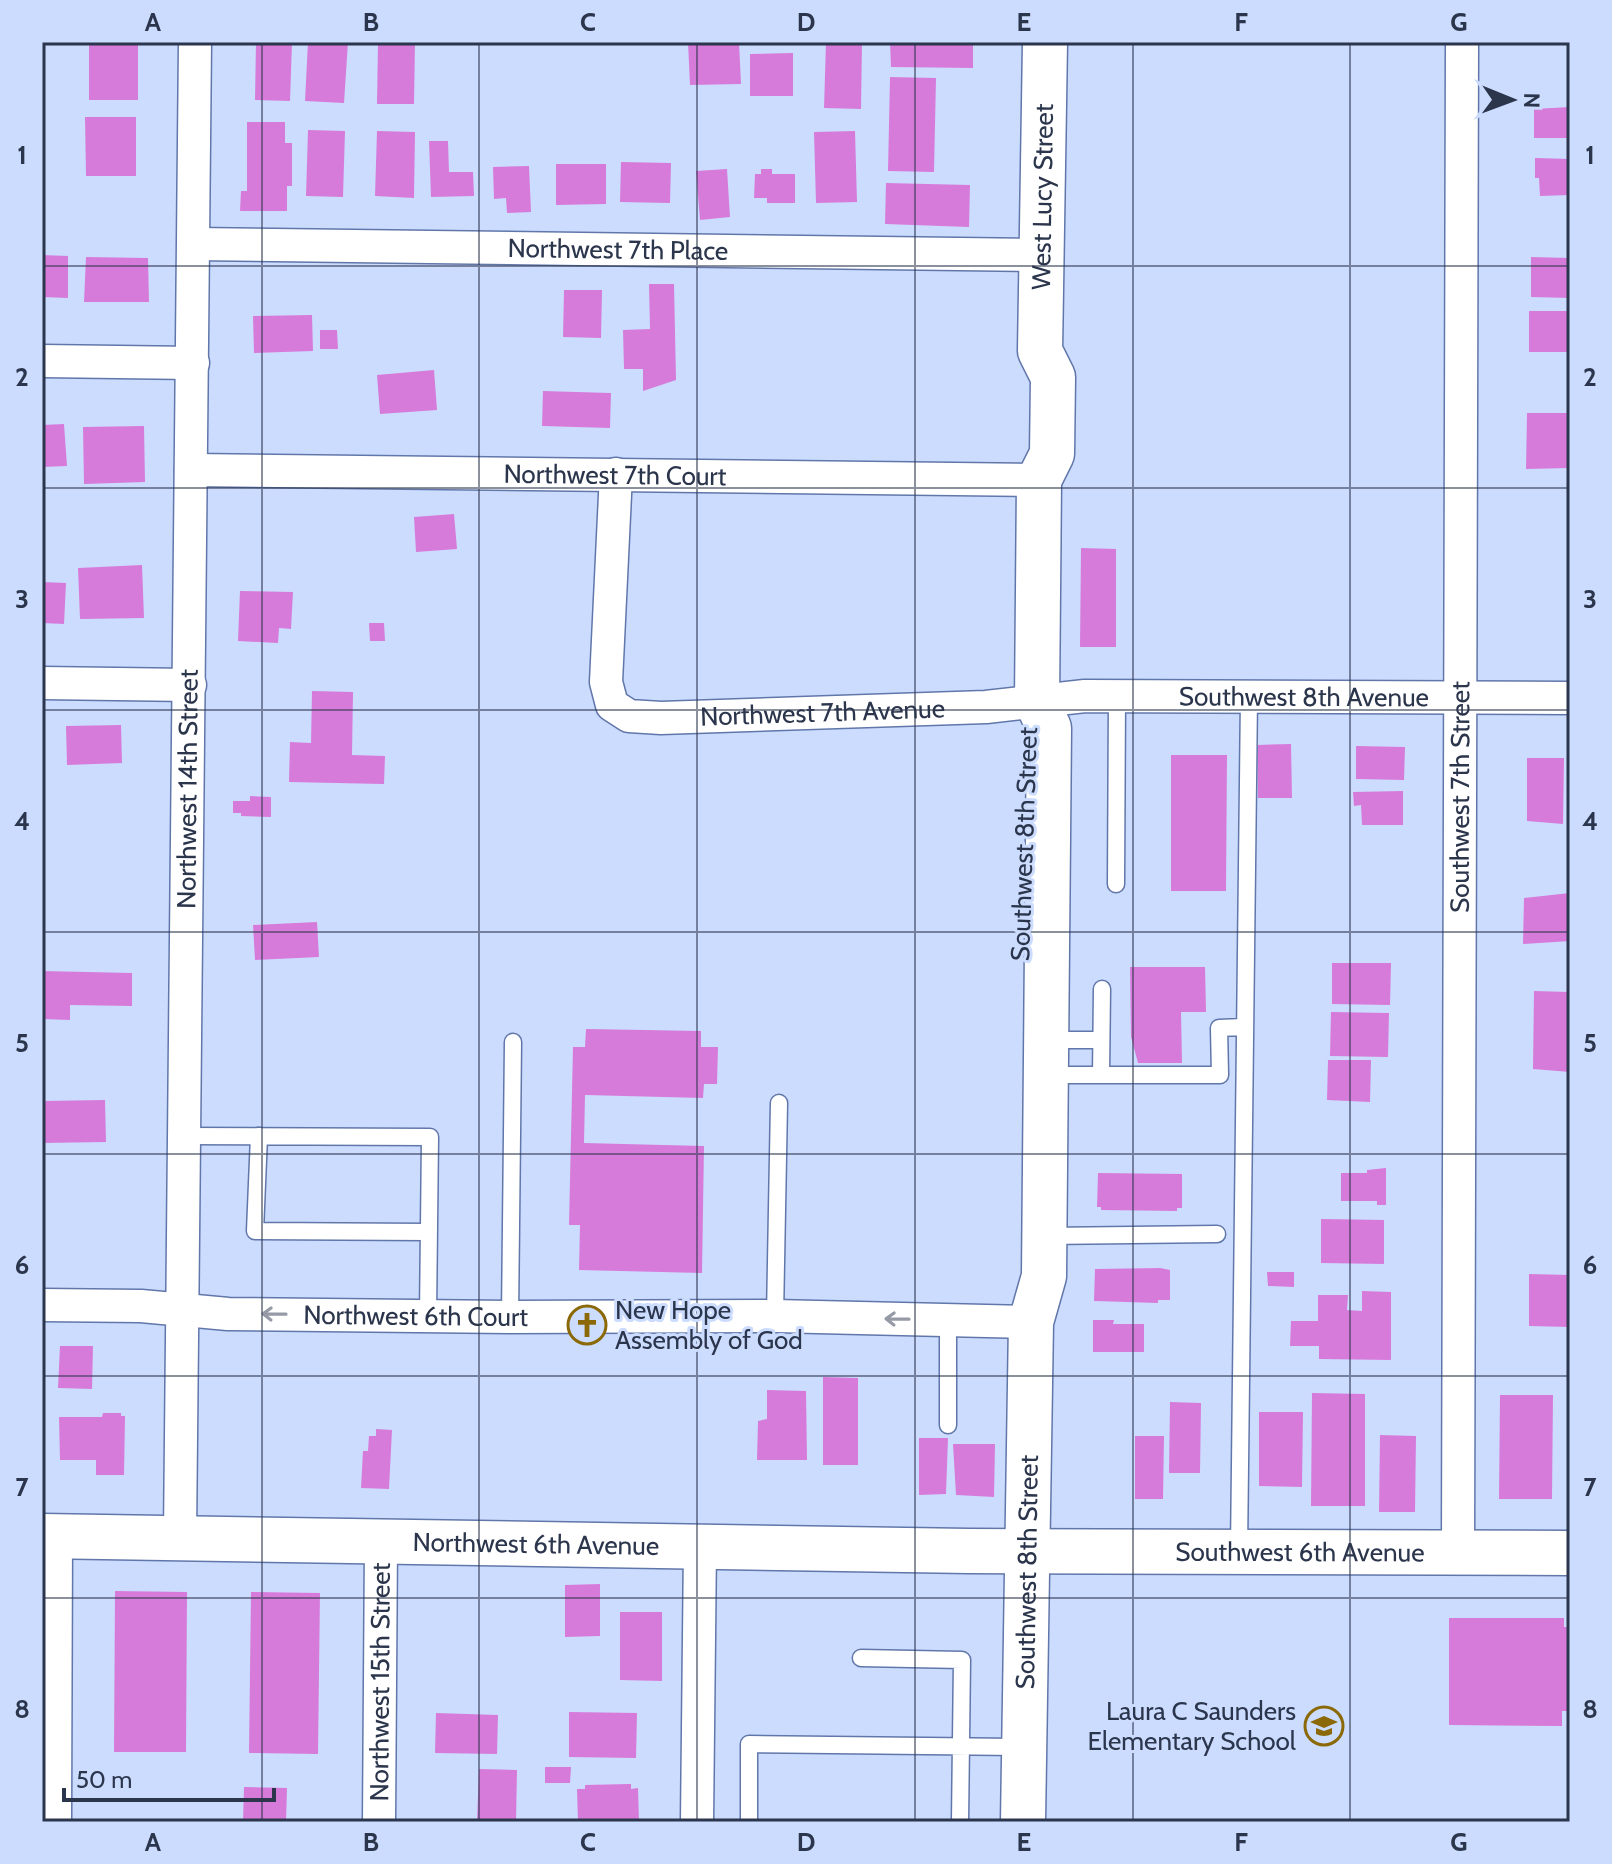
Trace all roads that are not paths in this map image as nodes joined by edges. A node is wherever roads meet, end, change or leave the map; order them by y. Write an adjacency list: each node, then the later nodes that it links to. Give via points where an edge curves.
1 (195, 42): 4 (street, Northwest 14th Street)
2 (1045, 42): 5 (street, West Lucy Street)
3 (1462, 42): 15 (street, Southwest 7th Street)
4 (194, 244): 5 (street, Northwest 7th Place); 7 (street, Northwest 14th Street)
5 (1041, 255): 10 (street, West Lucy Street, via 1040,351 1053,377 1052,454)
6 (42, 361): 7 (street)
7 (193, 363): 8 (street, Northwest 14th Street)
8 (191, 470): 9 (street, Northwest 7th Court); 12 (street, Northwest 14th Street)
9 (616, 474): 10 (street, Northwest 7th Court); 17 (street, Northwest 7th Avenue, via 605,667 612,705 629,716)
10 (1039, 480): 17 (street, West Lucy Street)
11 (42, 683): 12 (street)
12 (190, 685): 26 (street, Northwest 14th Street)
13 (1117, 696): 14 (street, Southwest 8th Avenue); 17 (street, Southwest 8th Avenue); 18 (lane)
14 (1249, 696): 15 (street, Southwest 8th Avenue); 20 (lane)
15 (1460, 698): 16 (street, Southwest 8th Avenue); 44 (street, Southwest 7th Street)
16 (1570, 698)
17 (1037, 702): 23 (street, Southwest 8th Street, via 1049,728); 37 (street, Southwest 8th Street, via 1024,720 1016,1276)
18 (1116, 884)
19 (1102, 989): 21 (lane)
20 (1243, 1027): 24 (lane, via 1219,1028 1220,1075); 45 (lane)
21 (1101, 1040): 23 (lane); 24 (lane)
22 (513, 1042): 35 (lane)
23 (1046, 1058): 24 (lane); 30 (street, Southwest 8th Street)
24 (1101, 1075)
25 (779, 1103): 34 (lane)
26 (184, 1136): 27 (lane); 32 (street, Northwest 14th Street)
27 (259, 1136): 28 (lane, via 430,1137); 28 (lane, via 255,1231)
28 (428, 1232): 33 (lane)
29 (1217, 1234): 30 (lane)
30 (1044, 1236): 37 (street, Southwest 8th Street, via 1044,1276)
31 (42, 1305): 32 (street, Northwest 6th Court)
32 (182, 1309): 33 (street, Northwest 6th Court, one-way to 32); 40 (street, Northwest 14th Street)
33 (428, 1316): 35 (street, Northwest 6th Court)
34 (775, 1316): 35 (street, Northwest 6th Court); 36 (street, Northwest 6th Court, one-way to 34)
35 (510, 1317)
36 (948, 1320): 37 (street, Northwest 6th Court); 38 (lane)
37 (1031, 1322): 43 (street, Southwest 8th Street)
38 (948, 1425)
39 (49, 1536): 40 (street, Northwest 6th Avenue); 50 (street)
40 (180, 1537): 41 (street, Northwest 6th Avenue)
41 (381, 1542): 42 (street, Northwest 6th Avenue); 51 (street, Northwest 15th Street)
42 (700, 1545): 43 (street, Northwest 6th Avenue); 52 (street)
43 (1028, 1551): 45 (street, Southwest 6th Avenue); 49 (street, Southwest 8th Street)
44 (1458, 1551): 45 (street, Southwest 6th Avenue); 46 (street, Southwest 6th Avenue)
45 (1239, 1553)
46 (1570, 1553)
47 (861, 1658): 48 (lane, via 962,1660)
48 (961, 1746): 49 (lane); 53 (lane, via 749,1744); 54 (lane)
49 (1024, 1747): 55 (street, Southwest 8th Street)
50 (55, 1822)
51 (379, 1822)
52 (697, 1822)
53 (749, 1822)
54 (960, 1822)
55 (1023, 1822)

